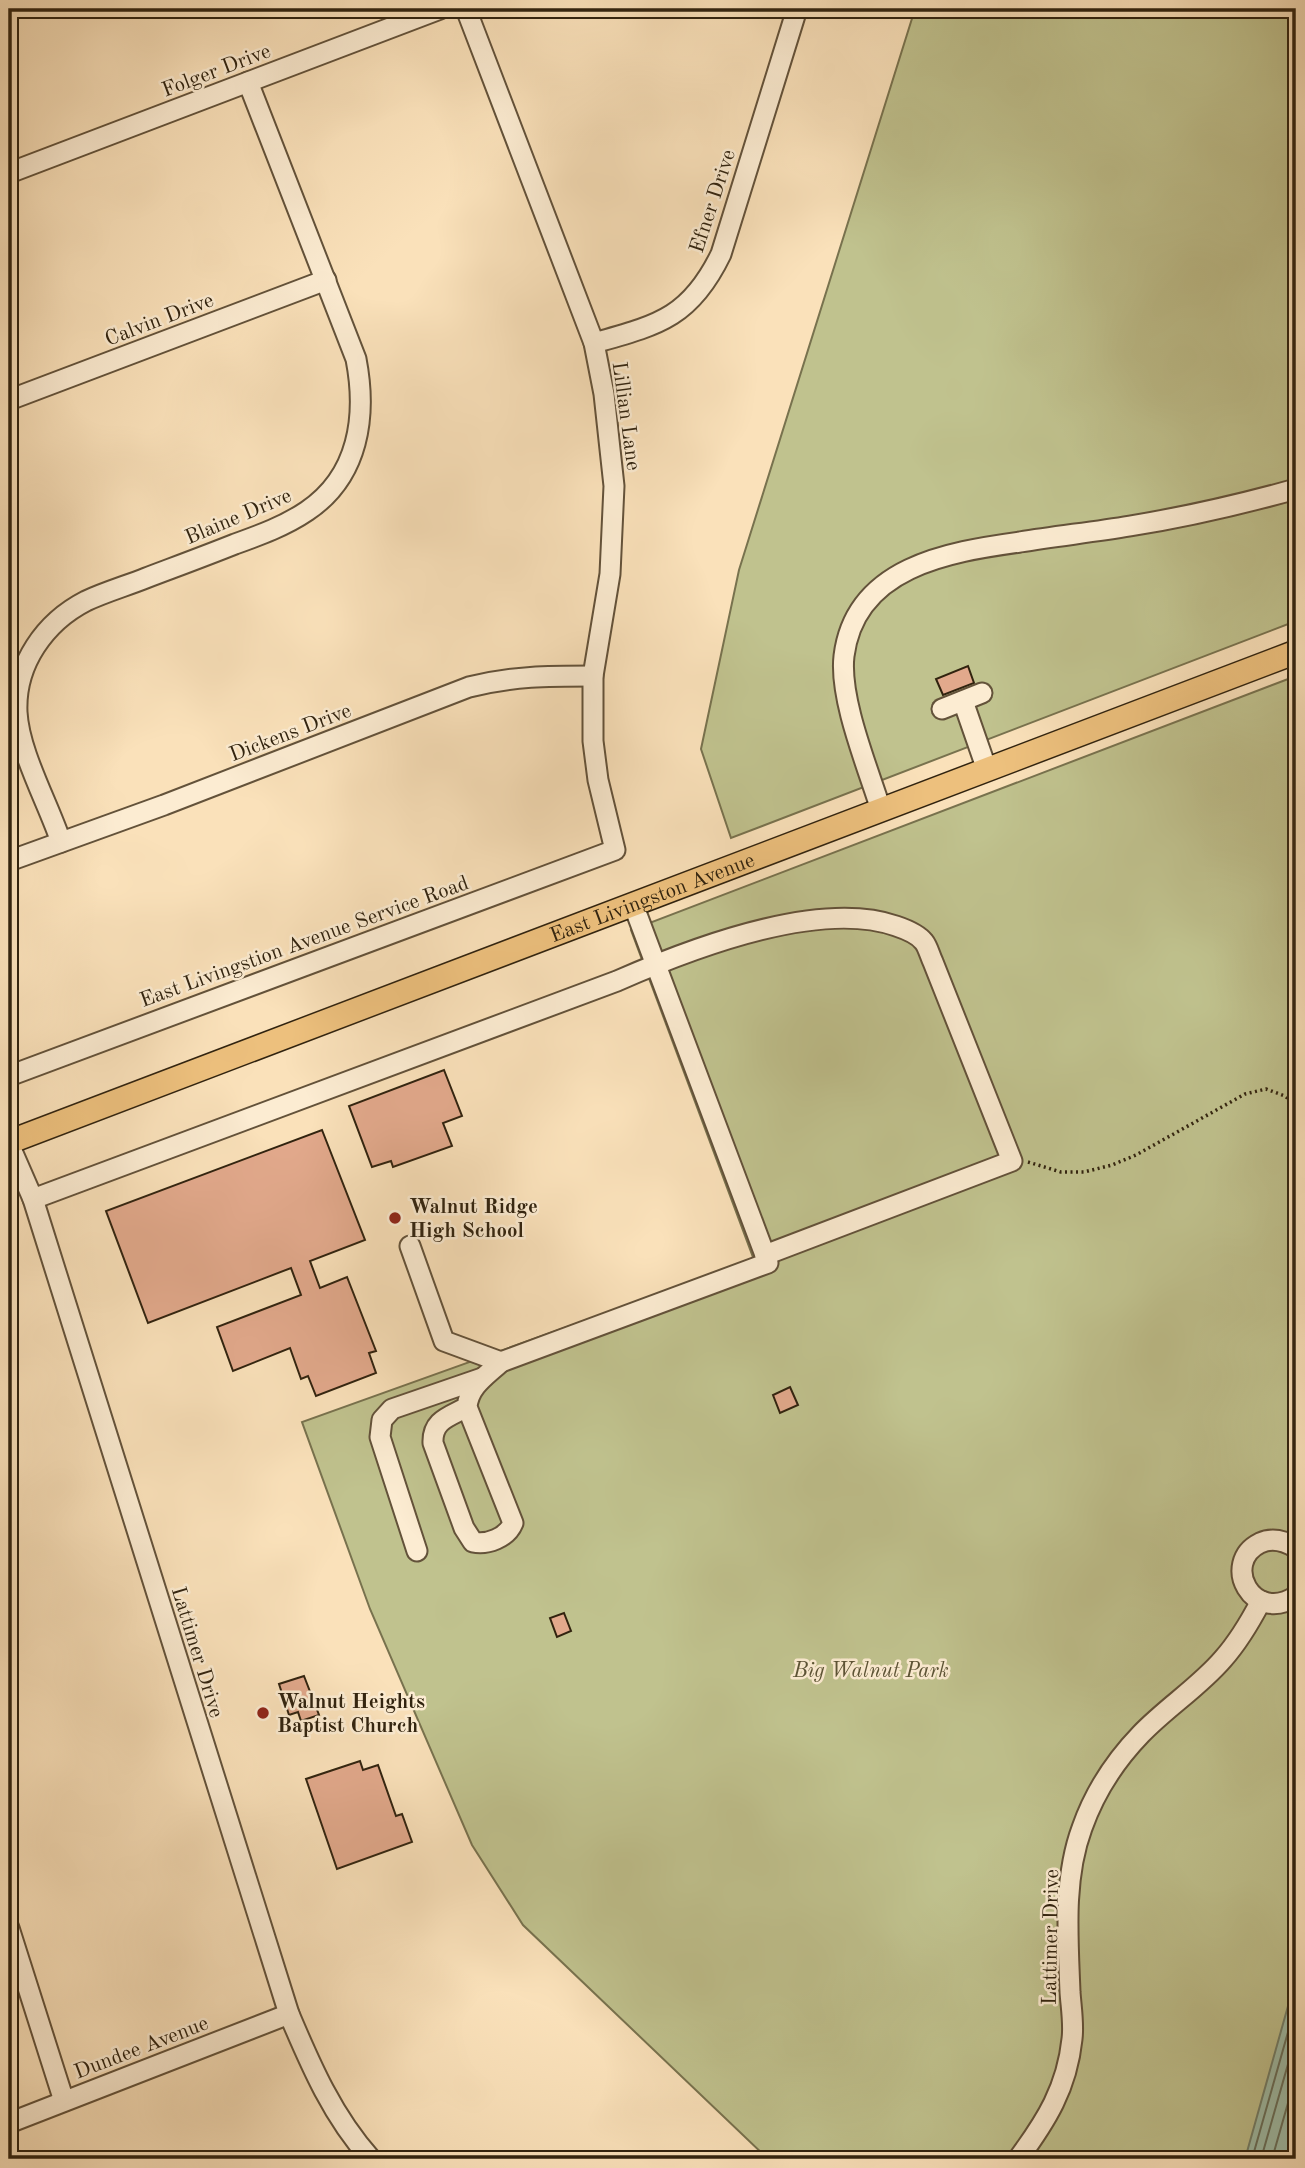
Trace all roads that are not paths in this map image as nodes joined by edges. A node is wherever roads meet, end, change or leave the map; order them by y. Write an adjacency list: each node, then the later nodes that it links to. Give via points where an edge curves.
1 (440, 9): 4 (street, Folger Drive)
2 (467, 9): 7 (street, Lillian Lane)
3 (797, 9): 7 (street, Efner Drive, via 721,254 701,290 668,317)
4 (248, 82): 5 (street, Folger Drive); 6 (street, Blaine Drive)
5 (9, 173)
6 (326, 280): 8 (street, Calvin Drive); 17 (street, Blaine Drive, via 356,359 362,411 352,454 328,494 269,531 88,600 57,620 26,663 18,696 19,728)
7 (594, 343): 11 (street, Lillian Lane, via 614,486 610,575)
8 (9, 400)
9 (1296, 489): 16 (street, via 1131,526 974,548 923,562 898,575 862,609 844,657 845,694)
10 (1296, 653): 15 (main road, East Livingston Avenue)
11 (593, 676): 17 (street, Dickens Drive, via 504,678 469,687); 18 (street, Lillian Lane, via 593,741)
12 (982, 693): 13 (street)
13 (963, 701): 14 (street); 15 (street)
14 (942, 709)
15 (987, 770): 16 (main road, East Livingston Avenue)
16 (881, 810): 20 (main road, East Livingston Avenue)
17 (61, 842): 19 (street, Dickens Drive)
18 (615, 850): 22 (street, East Livingstion Avenue Service Road)
19 (9, 861)
20 (633, 904): 21 (street); 23 (main road, East Livingston Avenue)
21 (655, 964): 24 (street); 26 (street); 26 (street, via 776,925 838,918 881,921 906,930 924,941 1012,1161)
22 (9, 1076)
23 (9, 1143): 24 (street, Lattimer Drive)
24 (33, 1199): 35 (street, Lattimer Drive)
25 (410, 1246): 27 (street, via 444,1341)
26 (765, 1255): 27 (street, via 768,1263)
27 (501, 1362): 28 (street)
28 (484, 1377): 29 (street, via 468,1397); 31 (street, via 392,1409 382,1420 380,1437)
29 (467, 1407): 29 (street, via 513,1523 500,1537 482,1544 472,1542 464,1528 433,1443 439,1423)
30 (1296, 1548): 33 (street, via 1287,1542 1266,1541 1248,1553 1243,1562 1244,1583)
31 (417, 1551)
32 (1296, 1595): 33 (street, via 1278,1604)
33 (1261, 1601): 39 (street, Lattimer Drive, via 1223,1660 1142,1733 1097,1790 1081,1830 1069,1891 1072,2039 1051,2112)
34 (9, 1928): 36 (street)
35 (289, 2014): 36 (street, Dundee Avenue); 38 (street, Lattimer Drive, via 326,2097)
36 (64, 2101): 37 (street, Dundee Avenue)
37 (9, 2123)
38 (371, 2159)
39 (1018, 2159)

